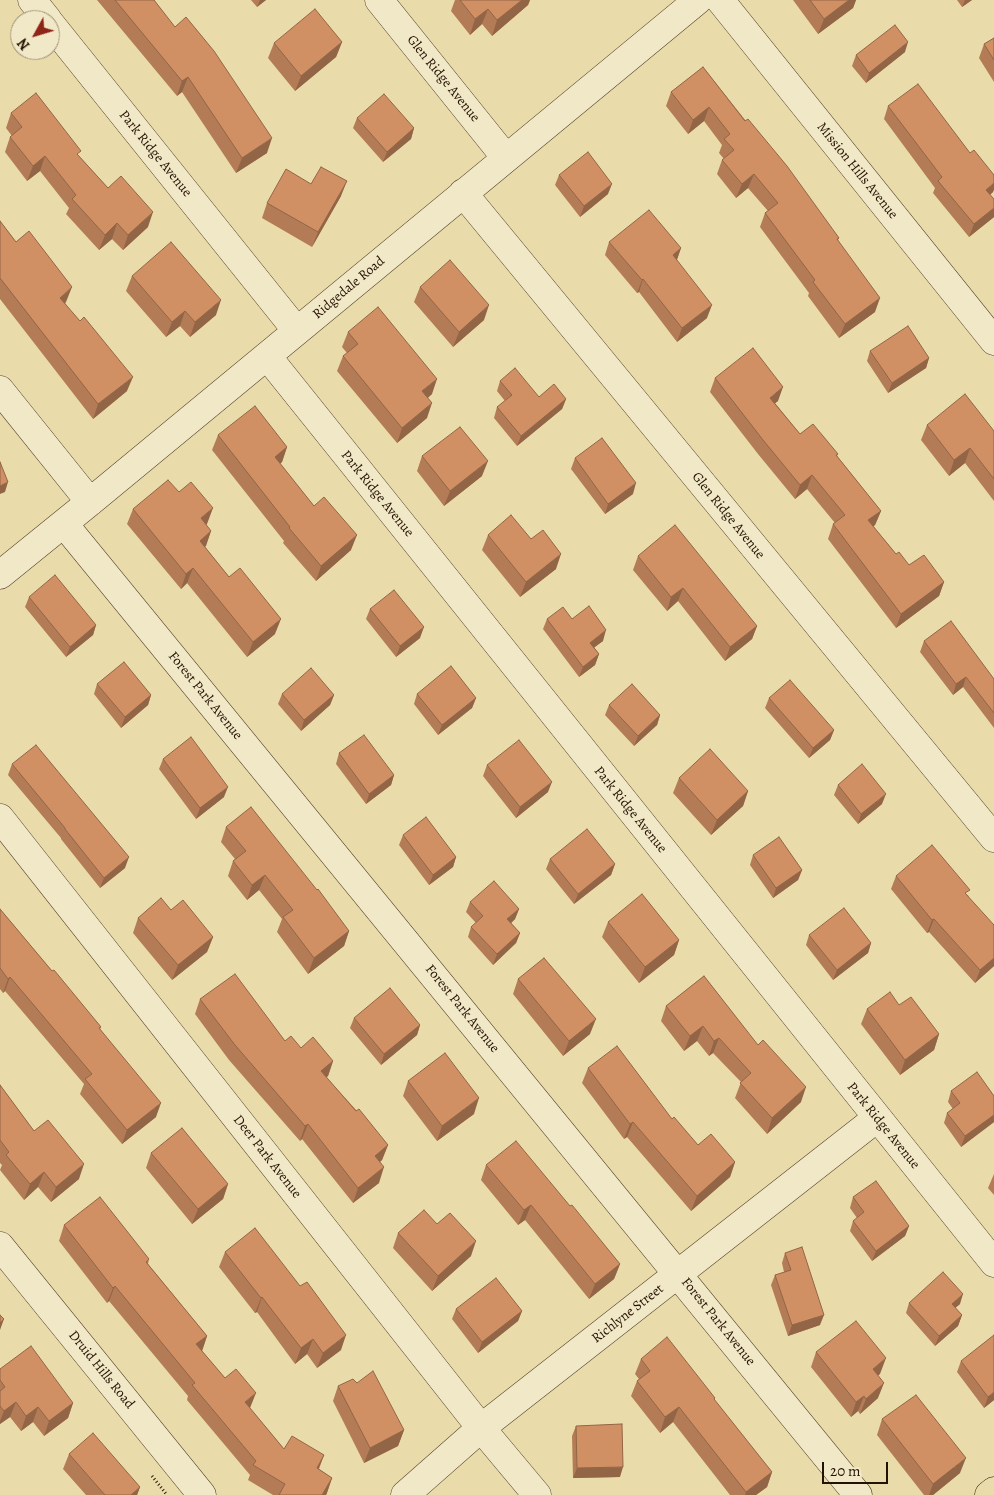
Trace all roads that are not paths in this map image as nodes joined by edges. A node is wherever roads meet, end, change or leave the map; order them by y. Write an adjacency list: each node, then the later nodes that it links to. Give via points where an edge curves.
1 (32, 0): 5 (street, Park Ridge Avenue)
2 (379, 0): 7 (street, Glen Ridge Avenue)
3 (698, 0): 7 (street, Ridgedale Road)
4 (720, 0): 10 (street, Mission Hills Avenue)
5 (40, 10)
6 (60, 35): 9 (street, Park Ridge Avenue)
7 (506, 158): 8 (street, Ridgedale Road)
8 (463, 193): 9 (street, Ridgedale Road); 17 (street, Glen Ridge Avenue)
9 (297, 331): 11 (street, Ridgedale Road)
10 (994, 341)
11 (267, 356): 13 (street, Ridgedale Road); 18 (street, Park Ridge Avenue)
12 (0, 390): 13 (street)
13 (90, 502): 14 (street, Ridgedale Road)
14 (64, 524): 15 (street, Ridgedale Road); 21 (street, Forest Park Avenue)
15 (0, 575)
16 (0, 818): 22 (street, Deer Park Avenue)
17 (994, 838)
18 (877, 1118): 20 (street, Park Ridge Avenue); 21 (street, Richlyne Street)
19 (0, 1246): 24 (street, Druid Hills Road)
20 (994, 1263)
21 (679, 1274): 22 (street, Richlyne Street); 27 (street, Forest Park Avenue)
22 (481, 1428): 25 (street, Richlyne Street); 26 (street, Deer Park Avenue)
23 (994, 1491): 28 (main road)
24 (202, 1495)
25 (405, 1495)
26 (536, 1495)
27 (858, 1495)
28 (989, 1495)

